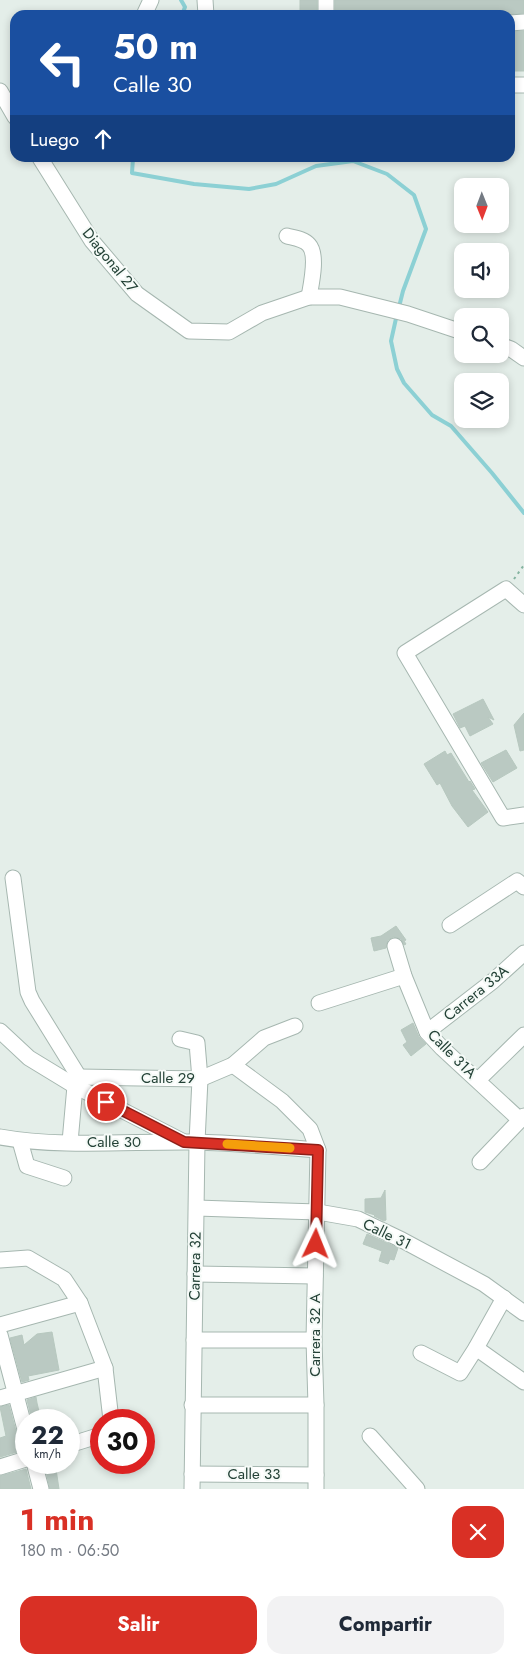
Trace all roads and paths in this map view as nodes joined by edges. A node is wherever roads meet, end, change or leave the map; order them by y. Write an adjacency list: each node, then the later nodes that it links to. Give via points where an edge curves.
1 (0, 90): 2 (street)
2 (10, 107)
3 (43, 162): 5 (street, Diagonal 27, via 92,241 136,294 190,331 229,332 262,313)
4 (287, 236): 5 (street, via 310,246 314,264)
5 (309, 297): 6 (street, Diagonal 27, via 340,297)
6 (454, 329)
7 (509, 347): 8 (street)
8 (524, 358)
9 (524, 566): 10 (path)
10 (506, 589): 11 (street); 12 (street, via 405,653 502,818)
11 (524, 605)
12 (524, 815)
13 (13, 878): 28 (street, via 28,992)
14 (521, 884): 15 (street)
15 (450, 925)
16 (395, 946): 18 (street, Calle 31A)
17 (524, 953): 22 (street, Carrera 33A, via 493,982)
18 (404, 976): 19 (street); 22 (street, Calle 31A)
19 (320, 1003)
20 (295, 1026): 25 (street, Calle 29, via 264,1038)
21 (0, 1031): 28 (street, via 29,1058)
22 (427, 1032): 27 (street, Calle 31A)
23 (524, 1035): 27 (street)
24 (180, 1040): 26 (street, Carrera 32, via 197,1044)
25 (233, 1065): 26 (street, Calle 29); 34 (street, via 282,1101 310,1129)
26 (200, 1079): 28 (street, Calle 29); 33 (street, Carrera 32)
27 (478, 1080): 29 (street, Calle 31A)
28 (77, 1082): 32 (street); 33 (street)
29 (522, 1118): 35 (street)
30 (0, 1137): 31 (street, Calle 30)
31 (20, 1141): 32 (street, Calle 30); 36 (street, via 27,1166)
32 (70, 1142): 33 (street, Calle 30)
33 (190, 1142): 34 (street, Calle 30); 37 (street, Carrera 32)
34 (318, 1150): 38 (street, Carrera 32 A)
35 (480, 1162)
36 (64, 1178)
37 (197, 1208): 38 (street, Calle 31); 40 (street, Carrera 32)
38 (318, 1212): 41 (street, Carrera 32 A); 42 (street, Calle 31, via 358,1219 484,1284)
39 (0, 1260): 43 (street, via 28,1258 64,1279)
40 (195, 1274): 41 (street); 47 (street, Carrera 32)
41 (315, 1276): 48 (street, Carrera 32 A)
42 (504, 1298): 44 (street, Calle 31); 49 (street)
43 (80, 1303): 45 (street); 51 (street)
44 (524, 1313)
45 (0, 1325)
46 (0, 1335): 53 (street)
47 (194, 1340): 48 (street); 55 (street, Carrera 32)
48 (314, 1340): 56 (street, Carrera 32 A)
49 (476, 1348): 50 (street, via 460,1372); 52 (street)
50 (421, 1353)
51 (105, 1368): 53 (street); 58 (street)
52 (523, 1380)
53 (16, 1394): 54 (street); 57 (street)
54 (0, 1398)
55 (192, 1405): 56 (street); 63 (street, Carrera 32)
56 (316, 1406): 64 (street, Carrera 32 A)
57 (20, 1409)
58 (111, 1409)
59 (370, 1436): 66 (street)
60 (15, 1462): 61 (street)
61 (0, 1467)
62 (38, 1474): 65 (street)
63 (192, 1482): 64 (street, Calle 33)
64 (316, 1482)
65 (42, 1489)
66 (417, 1489)

